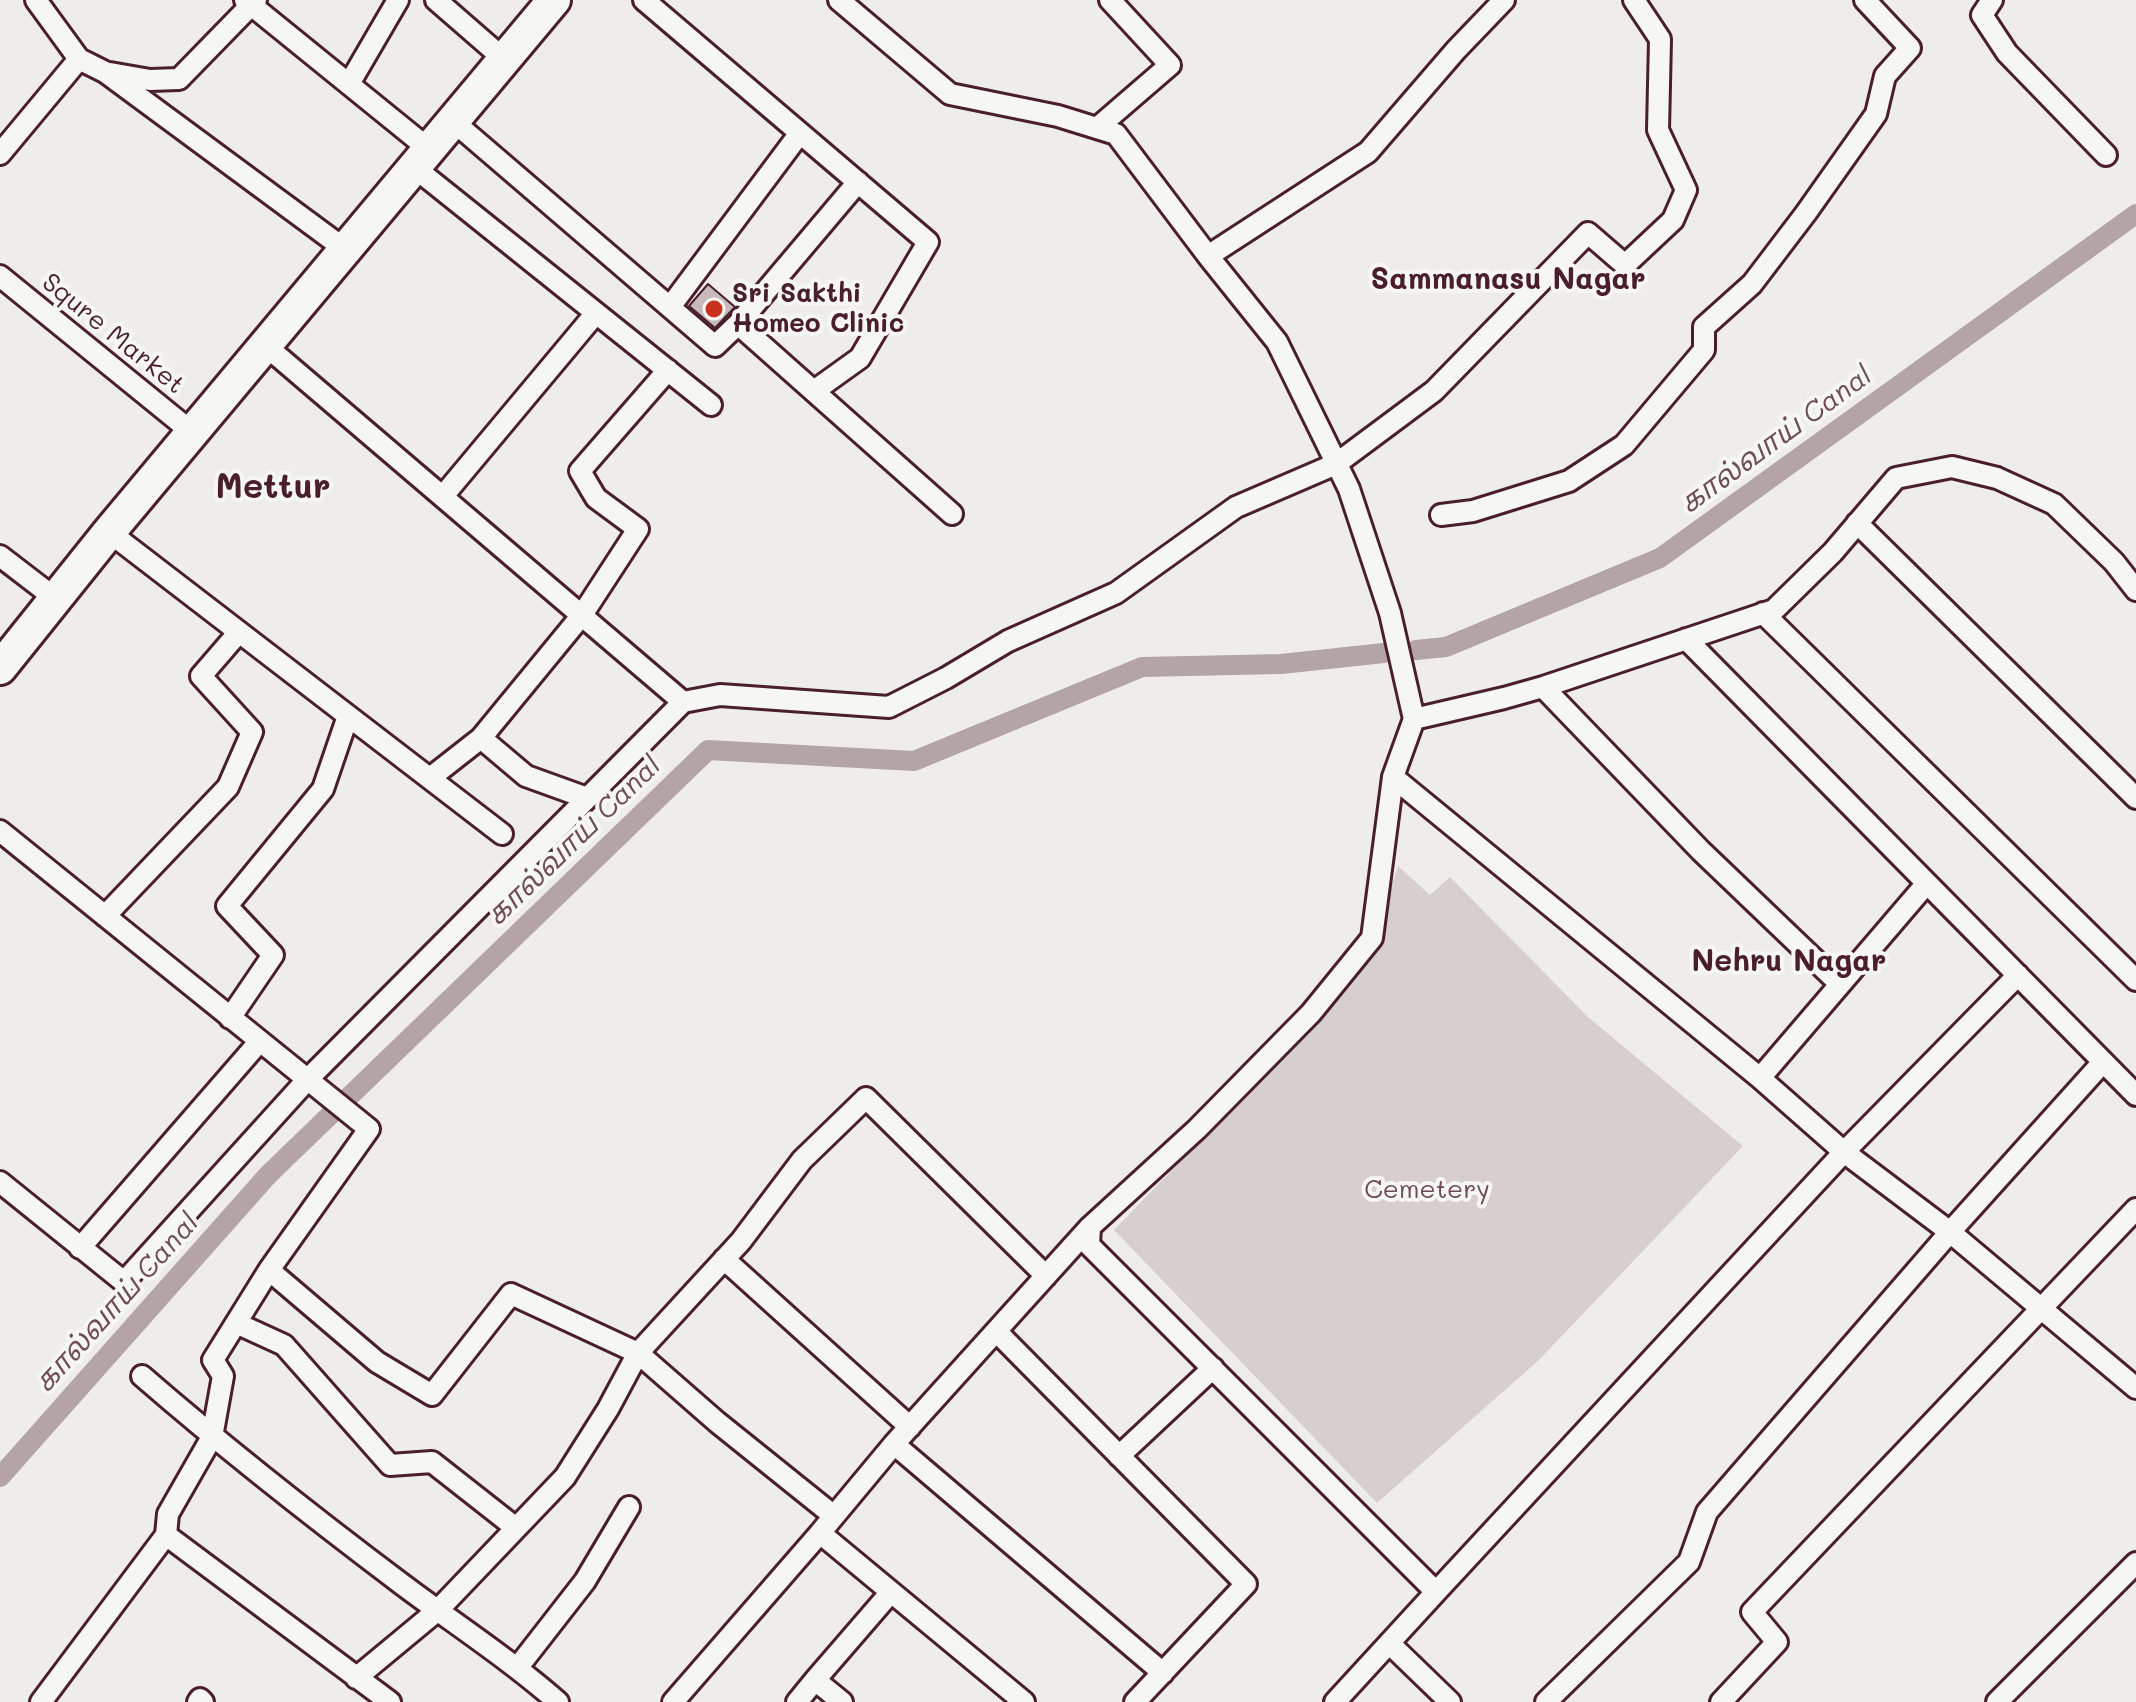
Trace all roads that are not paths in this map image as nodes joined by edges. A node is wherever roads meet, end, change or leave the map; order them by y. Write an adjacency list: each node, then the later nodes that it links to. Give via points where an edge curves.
1 (35, 0): 13 (street)
2 (398, 0): 16 (street)
3 (436, 0): 14 (street)
4 (554, 0): 14 (main road)
5 (644, 0): 19 (street)
6 (839, 0): 18 (street, via 950,94)
7 (1110, 0): 18 (street, via 1170,65)
8 (1504, 0): 25 (street, via 1368,152)
9 (1634, 0): 35 (street, via 1660,39 1658,130 1686,190 1673,220 1625,265 1588,233 1434,391)
10 (1865, 0): 38 (street, via 1910,48 1885,76 1876,114 1806,213 1752,284 1704,327 1704,350 1624,445 1569,481 1473,511)
11 (1992, 0): 21 (street, via 1982,15 2007,53)
12 (251, 2): 15 (street, via 179,79); 16 (street)
13 (79, 59): 15 (street); 20 (street)
14 (505, 60): 17 (main road)
15 (105, 72): 24 (street)
16 (349, 84): 22 (street)
17 (454, 122): 22 (main road); 27 (street)
18 (1097, 128): 25 (street, via 1116,134)
19 (800, 133): 23 (street); 27 (street)
20 (0, 154)
21 (2106, 155)
22 (422, 159): 24 (main road); 28 (street)
23 (858, 182): 29 (street); 32 (street, via 928,242 860,358)
24 (346, 250): 30 (main road)
25 (1208, 256): 35 (street, via 1277,342)
26 (0, 276): 34 (street, Squre Market)
27 (670, 307): 29 (street, via 715,346)
28 (596, 313): 31 (street); 36 (street)
29 (738, 324): 32 (street)
30 (266, 346): 34 (main road); 36 (street)
31 (668, 370): 33 (street); 45 (street, via 580,471 596,498 638,529)
32 (814, 391): 37 (street)
33 (711, 405)
34 (193, 433): 40 (main road)
35 (1336, 464): 50 (street, via 1236,507 1116,593 1008,641 889,707 720,695); 52 (street, via 1390,613)
36 (443, 496): 45 (street)
37 (952, 514)
38 (1441, 515)
39 (1857, 523): 42 (street, via 1896,478 1952,467 1997,478 2054,504); 44 (street, via 1774,610); 57 (street)
40 (109, 532): 43 (main road); 46 (street)
41 (0, 556): 43 (street)
42 (2136, 590)
43 (56, 599): 48 (main road)
44 (1763, 613): 47 (street); 63 (street)
45 (582, 615): 50 (street); 53 (street)
46 (239, 632): 51 (street); 61 (street, via 201,676 252,732 228,787)
47 (1686, 639): 49 (street); 60 (street)
48 (0, 668)
49 (1543, 687): 52 (street); 64 (street, via 1701,851)
50 (683, 702): 56 (street)
51 (348, 716): 55 (street); 65 (street, via 323,789 227,906 273,955)
52 (1414, 719): 54 (street)
53 (481, 738): 55 (street); 56 (street, via 526,776)
54 (1393, 777): 68 (street); 74 (street, via 1372,938 1311,1013 1197,1129)
55 (430, 778): 59 (street)
56 (587, 798): 69 (street)
57 (2136, 798)
58 (0, 831): 61 (street)
59 (502, 834)
60 (1927, 883): 62 (street); 64 (street)
61 (105, 916): 65 (street)
62 (2018, 975): 67 (street); 71 (street)
63 (2136, 980)
64 (1840, 984): 68 (street)
65 (230, 1018): 66 (street)
66 (259, 1042): 69 (street); 76 (street)
67 (2103, 1062): 70 (street); 75 (street)
68 (1760, 1078): 71 (street)
69 (311, 1084): 76 (street, via 124,1282); 78 (street, via 369,1129)
70 (2136, 1095)
71 (1844, 1152): 75 (street); 98 (street)
72 (0, 1182): 76 (street)
73 (2136, 1209): 80 (street)
74 (1090, 1227): 79 (street); 84 (street, via 1089,1245)
75 (1950, 1232): 80 (street); 116 (street, via 1707,1512 1689,1562)
76 (80, 1248)
77 (724, 1259): 79 (street, via 802,1160 866,1098); 83 (street); 87 (street)
78 (269, 1270): 81 (street); 83 (street, via 377,1362 432,1395 511,1294)
79 (1046, 1276): 82 (street)
80 (2042, 1307): 86 (street); 117 (street, via 1752,1612 1777,1642)
81 (236, 1323): 88 (street, via 213,1360 223,1376); 93 (street, via 284,1345 390,1465 432,1462)
82 (996, 1331): 87 (street); 90 (street)
83 (638, 1353): 92 (street); 93 (street, via 565,1477)
84 (1213, 1368): 90 (street); 98 (street)
85 (142, 1376): 88 (street)
86 (2136, 1388)
87 (910, 1427): 89 (street)
88 (212, 1437): 95 (street, via 168,1514); 99 (street)
89 (894, 1444): 92 (street); 102 (street)
90 (1119, 1456): 102 (street, via 1246,1584)
91 (629, 1507): 101 (street, via 585,1581)
92 (834, 1516): 94 (street)
93 (516, 1528): 99 (street)
94 (820, 1533): 97 (street); 109 (street)
95 (166, 1535): 104 (street); 105 (street)
96 (2136, 1563): 118 (street)
97 (891, 1592): 103 (street); 112 (street)
98 (1436, 1592): 100 (street)
99 (438, 1610): 101 (street); 104 (street)
100 (1389, 1643): 114 (street); 115 (street)
101 (518, 1667): 108 (street)
102 (1163, 1673): 113 (street)
103 (815, 1680): 110 (street); 111 (street)
104 (360, 1682): 106 (street); 107 (street)
105 (41, 1702)
106 (352, 1702)
107 (390, 1702)
108 (558, 1702)
109 (673, 1702)
110 (797, 1702)
111 (842, 1702)
112 (1024, 1702)
113 (1135, 1702)
114 (1335, 1702)
115 (1450, 1702)
116 (1546, 1702)
117 (1721, 1702)
118 (1997, 1702)

